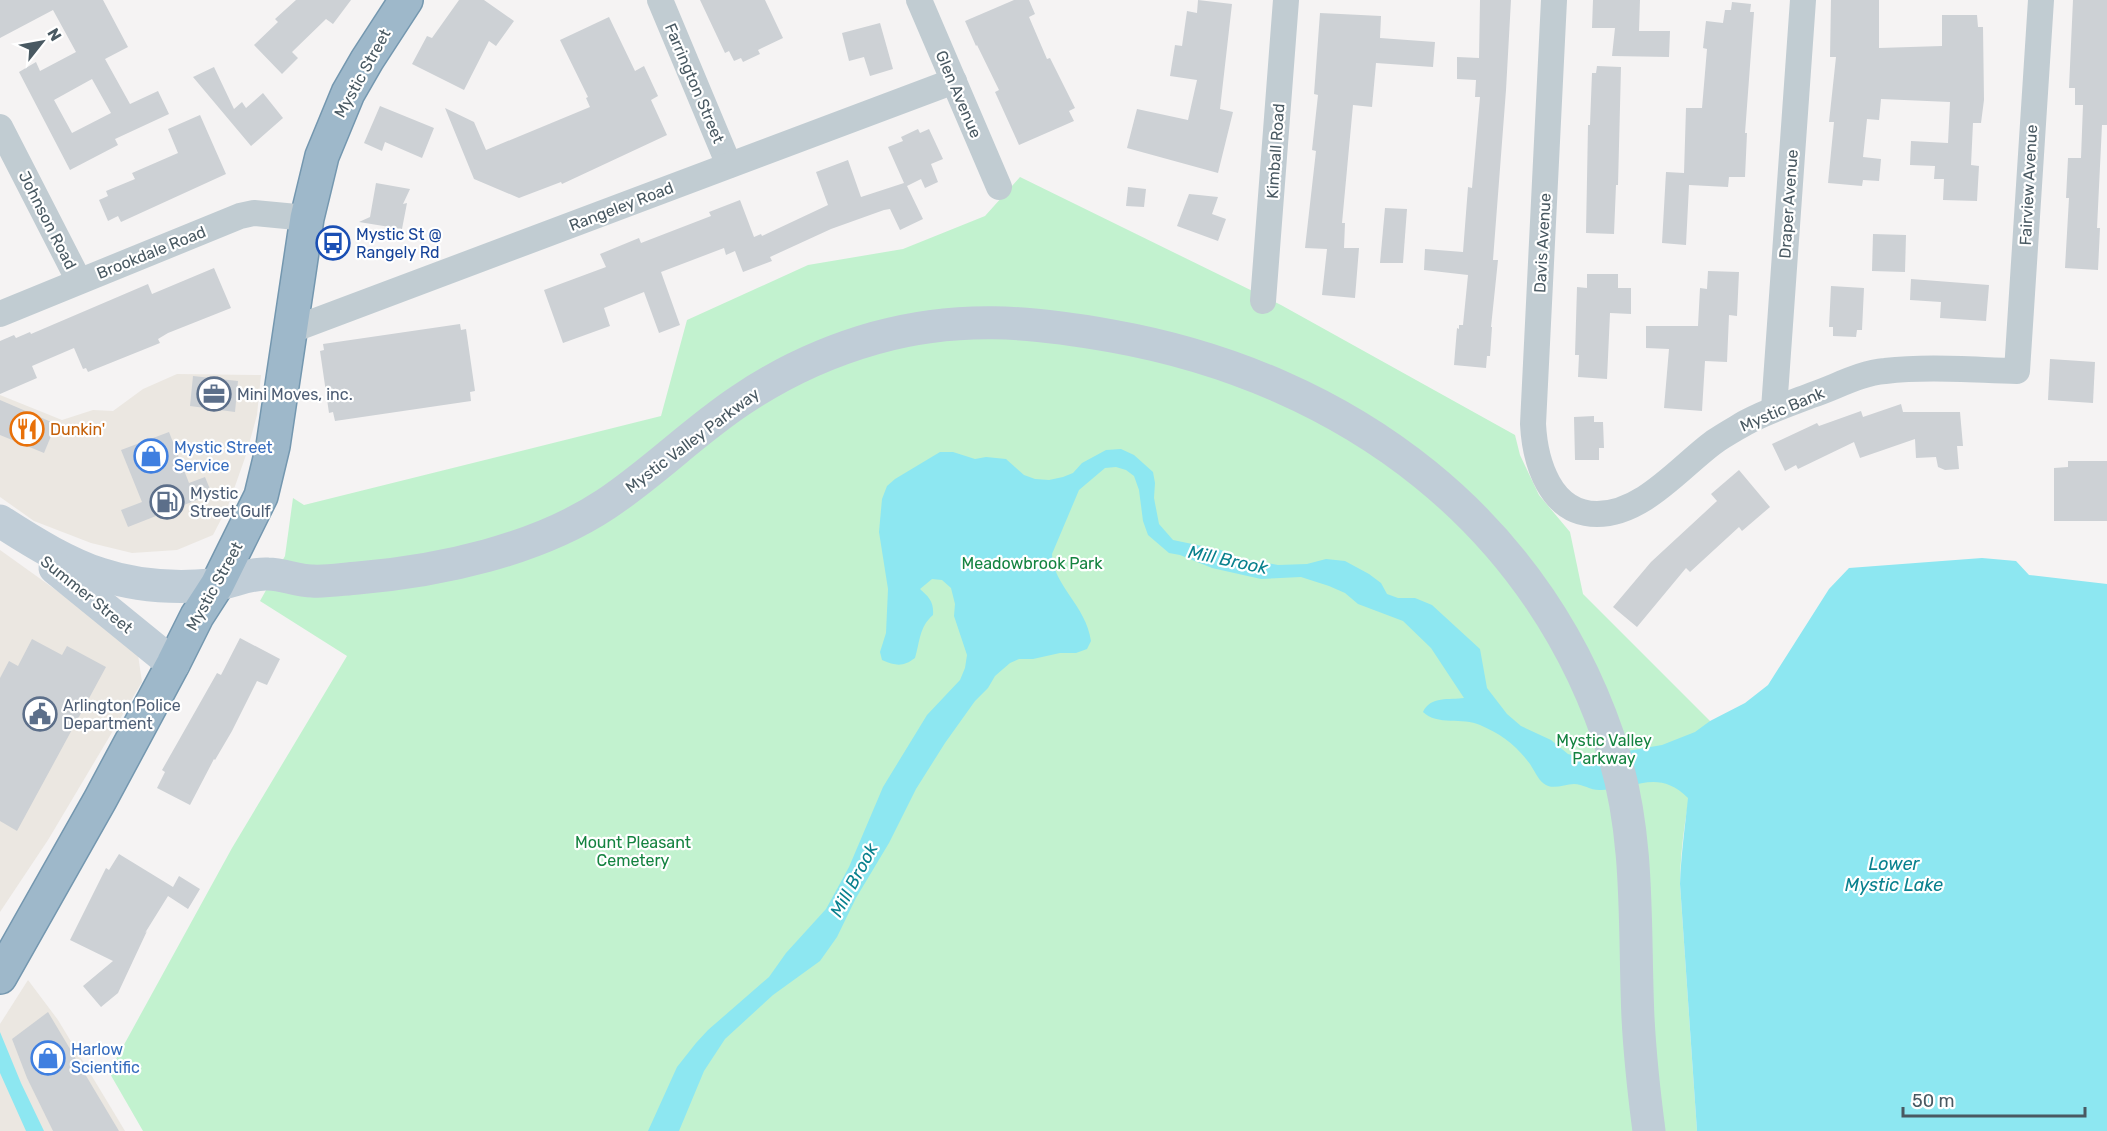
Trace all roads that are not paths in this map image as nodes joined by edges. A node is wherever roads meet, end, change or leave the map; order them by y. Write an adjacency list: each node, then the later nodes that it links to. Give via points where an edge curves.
1 (406, 0): 12 (highway, Mystic Street, via 348,93 322,156)
2 (660, 0): 10 (street, Farrington Street)
3 (919, 0): 8 (street, Glen Avenue)
4 (1286, 0): 14 (street, Kimball Road)
5 (1554, 0): 19 (street, Davis Avenue, via 1533,424 1537,456)
6 (1803, 0): 18 (street, Draper Avenue)
7 (2041, 0): 17 (street, Fairview Avenue)
8 (954, 81): 10 (street, Rangeley Road); 11 (street, Glen Avenue)
9 (0, 127): 13 (street, Johnson Road)
10 (729, 165): 16 (street, Rangeley Road)
11 (999, 187)
12 (306, 218): 13 (street, Brookdale Road, via 254,213 240,216); 16 (highway, Mystic Street)
13 (80, 281): 15 (street, Brookdale Road)
14 (1263, 301)
15 (0, 314)
16 (289, 331): 21 (highway, Mystic Street, via 266,479 249,523)
17 (2017, 371): 18 (street, Mystic Bank, via 1883,371)
18 (1774, 409): 19 (street, Mystic Bank, via 1715,441 1649,495 1617,510 1584,513 1570,507)
19 (1547, 483)
20 (0, 522): 21 (main road, Summer Street, via 60,558 120,581 164,586); 22 (main road, Summer Street)
21 (217, 585): 22 (highway, Mystic Street, via 196,616); 24 (main road, Mystic Valley Parkway, via 264,573 311,581 391,575 442,566 528,542 601,507 742,399 844,348 912,330 1021,323 1157,344 1249,373 1350,421 1428,476 1468,513 1519,571 1574,658 1598,710 1625,797 1635,893 1638,1018)
22 (173, 664): 23 (highway, Mystic Street)
23 (0, 977)
24 (1649, 1131)

